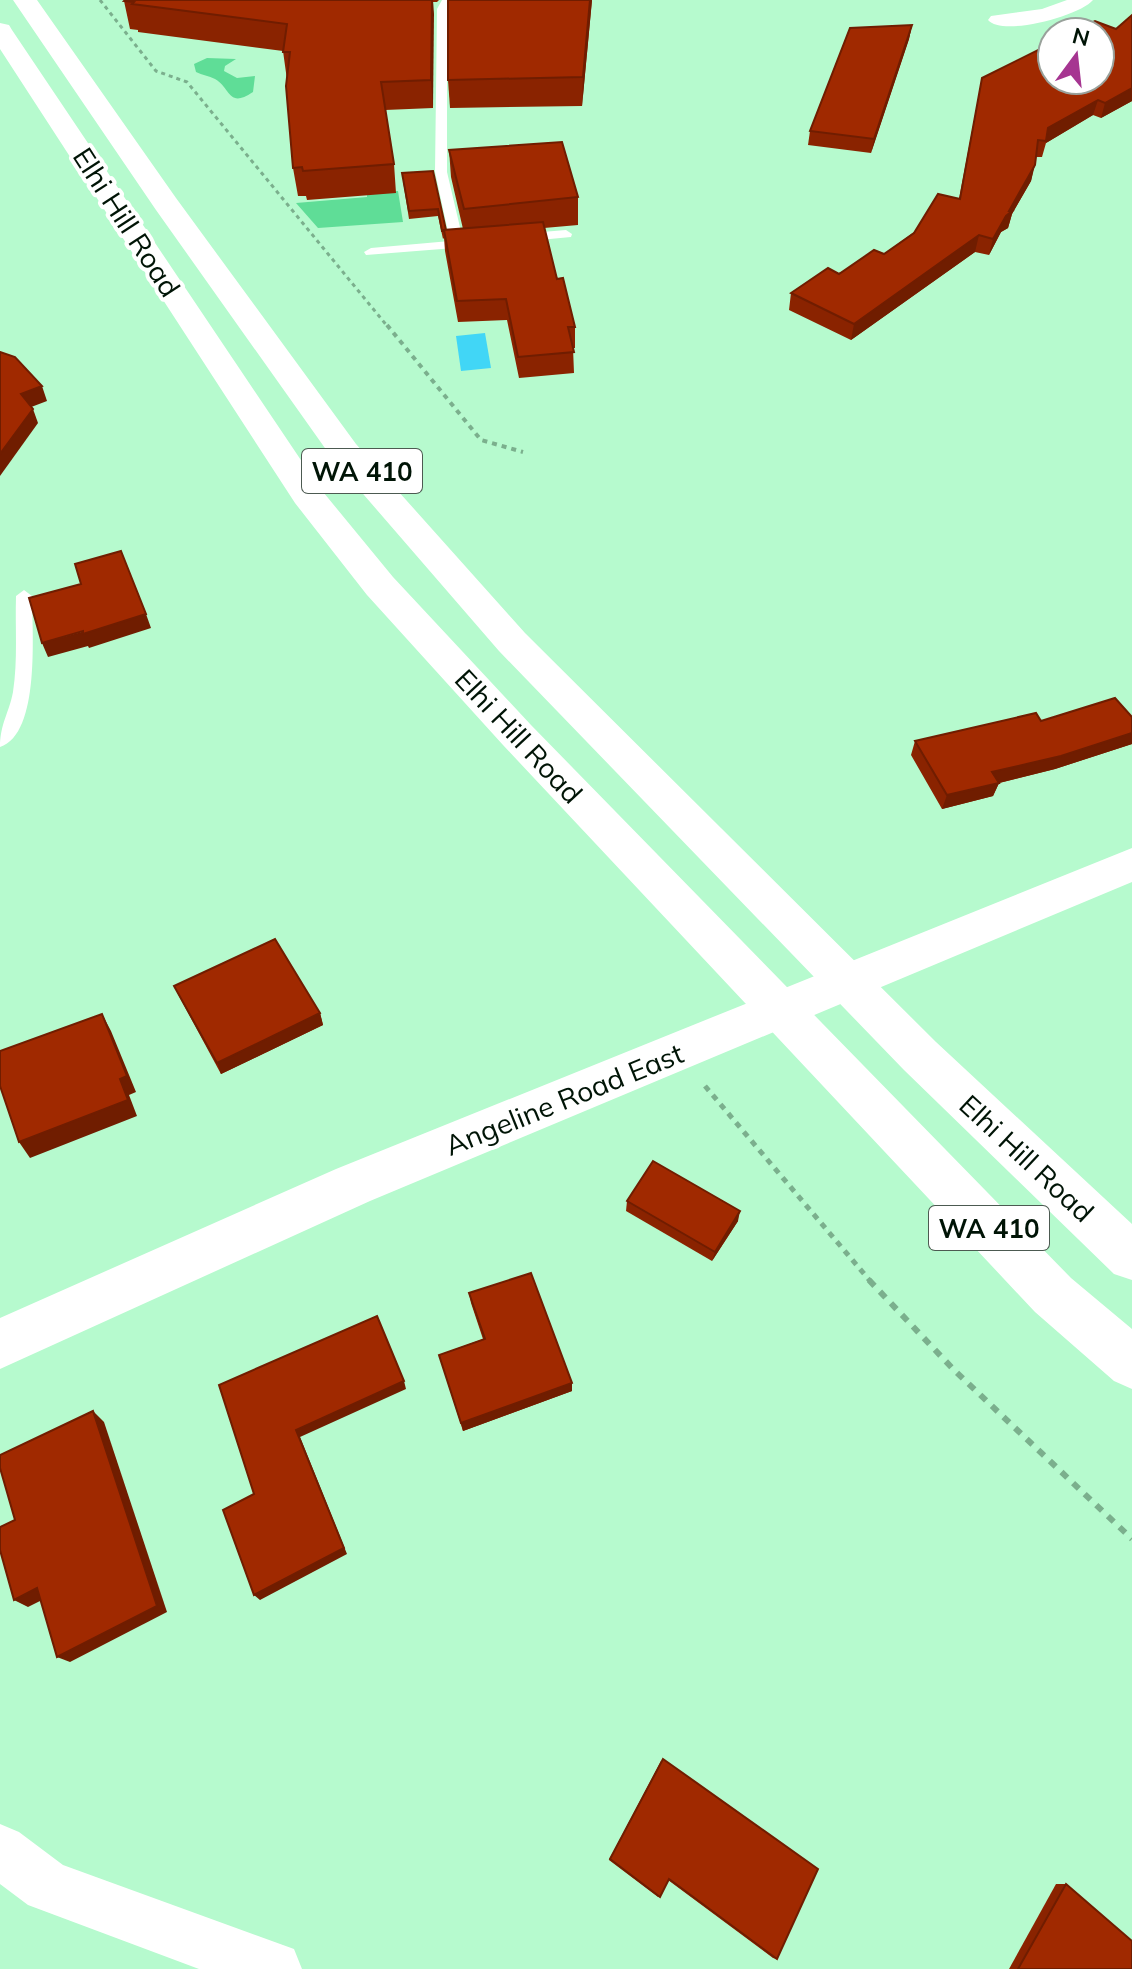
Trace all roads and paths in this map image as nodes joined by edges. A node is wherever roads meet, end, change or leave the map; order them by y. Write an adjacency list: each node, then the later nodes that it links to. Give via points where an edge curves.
1 (25, 0): 16 (main road, Elhi Hill Road / WA 410, via 344,451 512,642 920,1056)
2 (100, 0): 12 (path, via 156,71 187,82 481,440)
3 (1083, 0): 5 (street, via 1056,14)
4 (439, 5): 10 (lane, via 441,172)
5 (998, 20)
6 (0, 30): 18 (main road, Elhi Hill Road / WA 410, via 307,495 380,586 1053,1295)
7 (566, 234): 8 (lane)
8 (502, 239)
9 (487, 241): 10 (lane)
10 (457, 244): 11 (lane)
11 (371, 252)
12 (523, 452)
13 (24, 596): 14 (lane, via 23,693)
14 (0, 740)
15 (1132, 864): 17 (main road, Angeline Road East, via 353,1185)
16 (1132, 1257)
17 (0, 1344)
18 (1132, 1363)
19 (0, 1851): 20 (street, via 47,1886)
20 (274, 1969)

